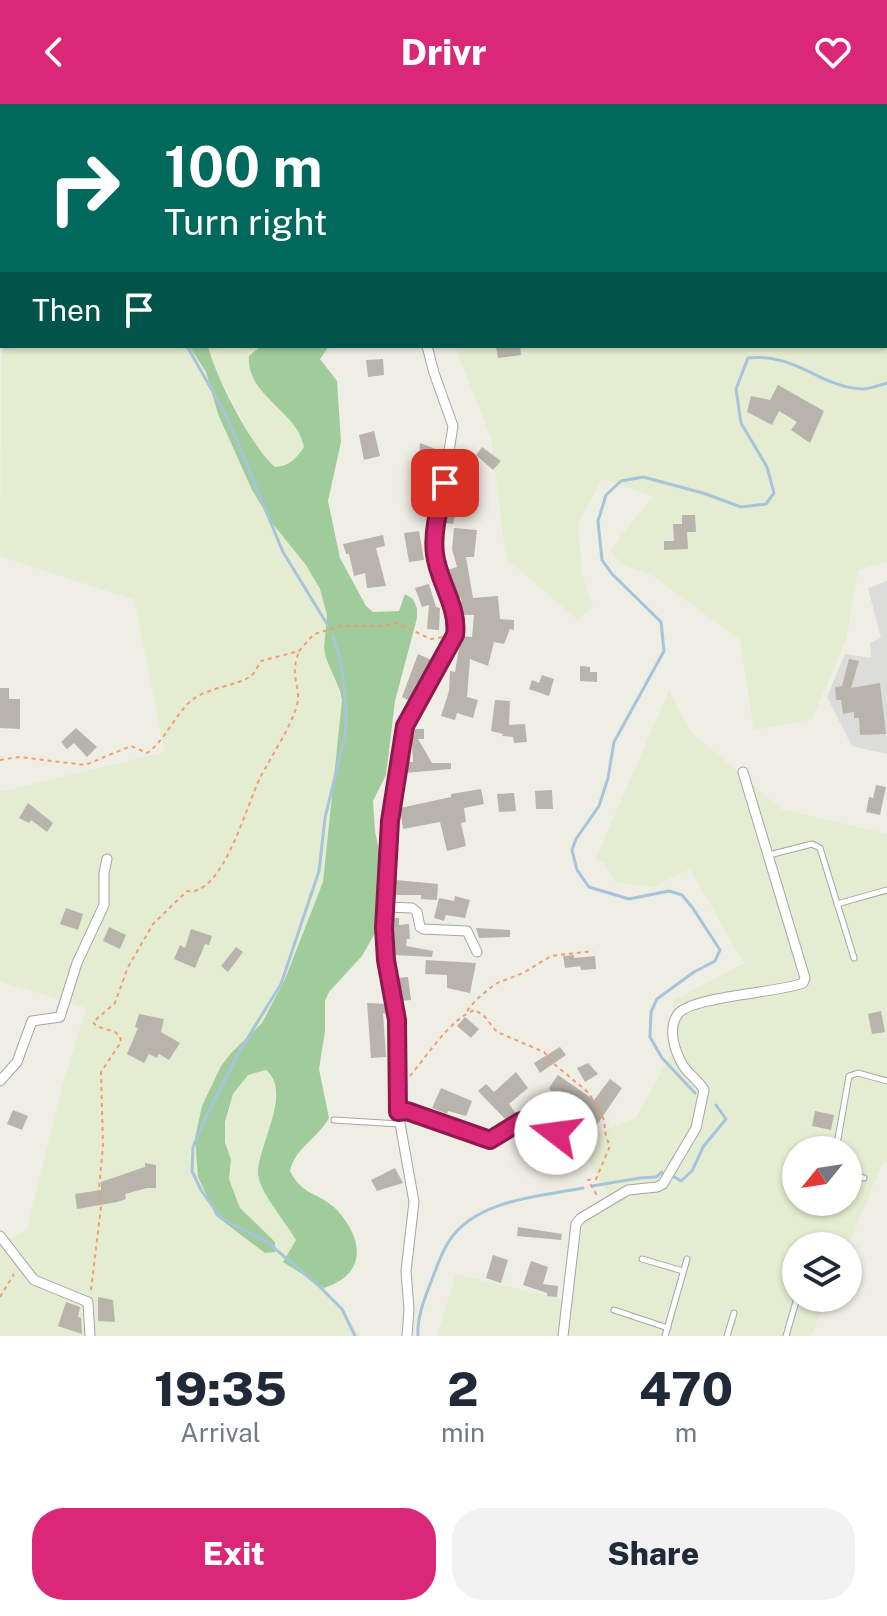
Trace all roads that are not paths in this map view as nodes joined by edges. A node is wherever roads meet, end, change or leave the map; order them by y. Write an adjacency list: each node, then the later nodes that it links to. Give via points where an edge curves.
1 (428, 348): 7 (street, via 453,426 435,540 455,635 402,737 388,837)
2 (743, 772): 3 (street)
3 (769, 855): 6 (lane, via 812,844 820,848); 27 (street, via 803,983 702,1003 677,1015 672,1033 677,1053 704,1090 696,1128 663,1184 628,1190 576,1224)
4 (107, 859): 10 (street, via 104,905 60,1017 32,1021 17,1062)
5 (887, 890): 6 (lane)
6 (837, 904): 9 (lane)
7 (386, 907): 8 (street, via 412,908 423,929 467,931); 13 (street, via 386,956 398,1035)
8 (477, 952)
9 (854, 958)
10 (0, 1081)
11 (887, 1081): 16 (lane, via 858,1073 849,1076)
12 (580, 1111): 13 (street, via 556,1133 521,1121 490,1140)
13 (398, 1112): 15 (street)
14 (334, 1120): 15 (lane)
15 (399, 1124): 26 (street, via 414,1202 406,1271)
16 (838, 1136)
17 (0, 1236): 25 (street, via 34,1280 88,1302)
18 (642, 1259): 20 (lane)
19 (687, 1259): 20 (lane)
20 (683, 1271): 24 (lane)
21 (614, 1310): 24 (lane)
22 (793, 1312): 30 (lane)
23 (734, 1313): 29 (lane)
24 (668, 1328): 28 (lane)
25 (90, 1336)
26 (407, 1336)
27 (563, 1336)
28 (665, 1336)
29 (727, 1336)
30 (786, 1336)

